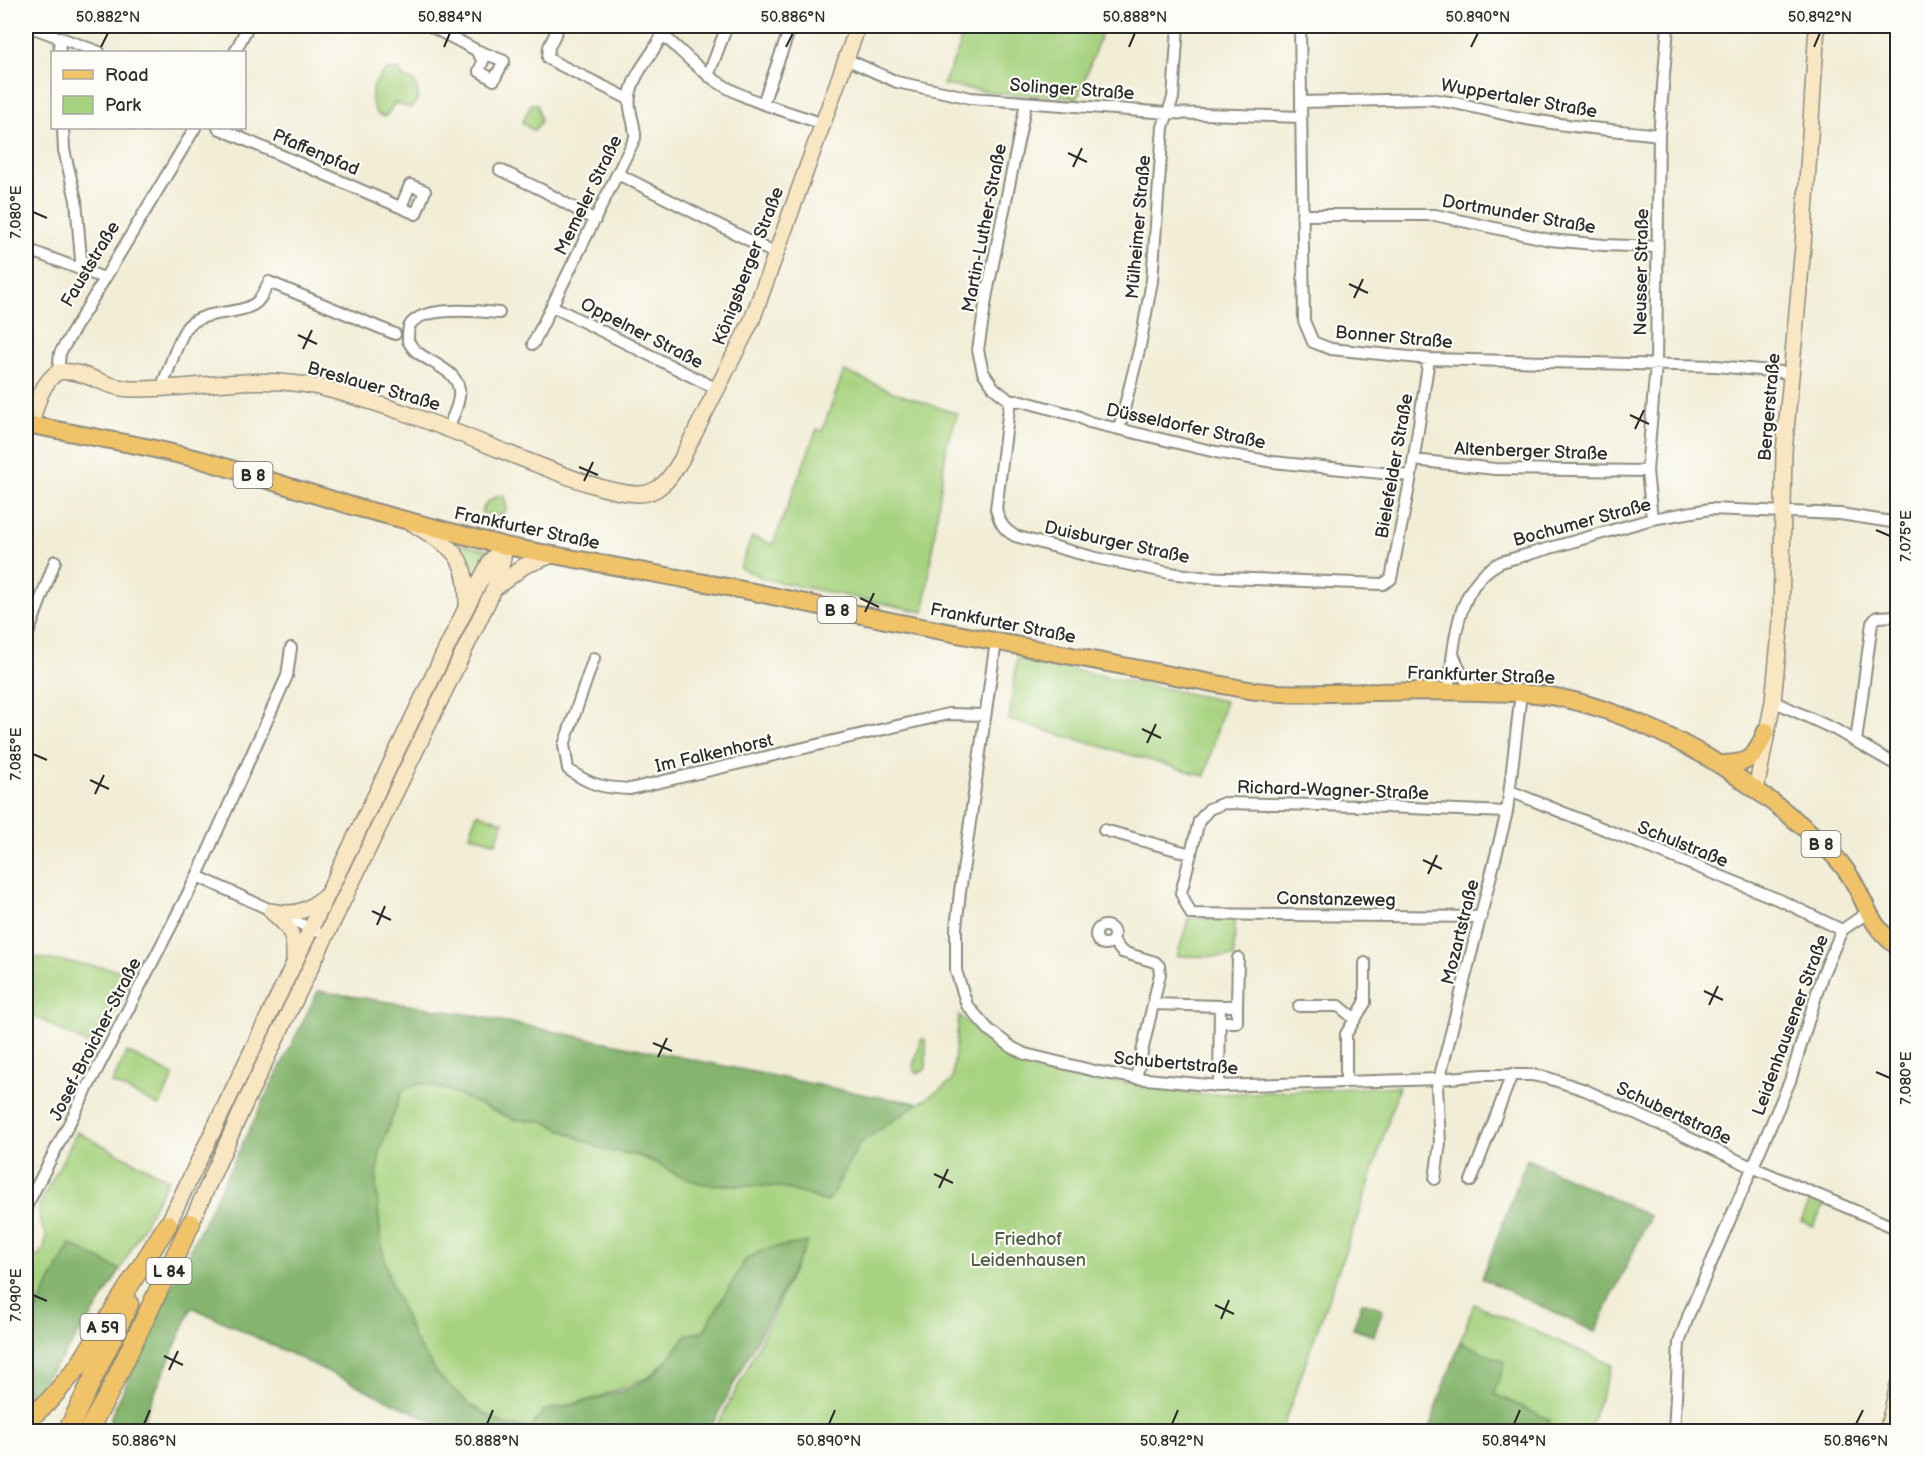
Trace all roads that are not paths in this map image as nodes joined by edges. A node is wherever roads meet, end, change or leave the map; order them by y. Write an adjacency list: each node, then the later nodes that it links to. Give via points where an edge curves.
1 (28, 26): 13 (street)
2 (248, 26): 17 (street)
3 (430, 26): 14 (street)
4 (559, 26): 20 (street, via 548,57)
5 (727, 26): 19 (street)
6 (791, 26): 22 (street)
7 (858, 26): 18 (street, Königsberger Straße)
8 (1178, 26): 24 (street, Mülheimer Straße, via 1173,98)
9 (1300, 26): 21 (street, Bonner Straße)
10 (1668, 26): 30 (street, Neusser Straße)
11 (1816, 26): 48 (street, Bergerstraße)
12 (664, 30): 19 (street); 20 (street, via 636,76)
13 (59, 38): 15 (street); 16 (street)
14 (476, 50)
15 (60, 51)
16 (96, 51)
17 (236, 51)
18 (846, 59): 23 (street, Solinger Straße, via 897,82 971,98); 26 (street, Königsberger Straße)
19 (708, 76): 22 (street)
20 (629, 99): 32 (street, Memeler Straße, via 635,138)
21 (1300, 102): 25 (street, Bonner Straße); 30 (street, Wuppertaler Straße, via 1449,101 1521,118)
22 (763, 103): 26 (street)
23 (1026, 103): 24 (street, Solinger Straße); 51 (street, Martin-Luther-Straße, via 978,350 983,372)
24 (1167, 113): 25 (street, Solinger Straße); 54 (street, Mülheimer Straße, via 1152,281)
25 (1301, 117): 34 (street, Bonner Straße)
26 (823, 124): 38 (street, Königsberger Straße)
27 (63, 129): 39 (street, via 76,200)
28 (194, 129): 40 (street, Fauststraße)
29 (220, 129): 33 (street, Pfaffenpfad)
30 (1659, 135): 36 (street, Neusser Straße)
31 (500, 170): 35 (street)
32 (618, 174): 35 (street, Memeler Straße); 38 (street)
33 (401, 207)
34 (1302, 215): 36 (street, Dortmunder Straße, via 1435,215 1550,240); 45 (street, Bonner Straße, via 1304,321 1313,342 1331,349)
35 (595, 220): 41 (street, Memeler Straße)
36 (1658, 247): 46 (street, Neusser Straße)
37 (26, 249): 39 (street)
38 (776, 254): 50 (street, Königsberger Straße, via 752,320)
39 (80, 269): 40 (street)
40 (104, 278): 47 (street, Fauststraße, via 60,353)
41 (552, 306): 44 (street, Memeler Straße); 50 (street, Oppelner Straße)
42 (499, 313): 53 (street, via 435,313 422,316 409,328 408,341 416,352 456,379 459,402)
43 (395, 334): 49 (street, via 269,282 257,302 203,317 185,328)
44 (533, 344)
45 (1429, 359): 46 (street, Bonner Straße); 55 (street, Bielefelder Straße)
46 (1656, 364): 48 (street, Bonner Straße); 56 (street, Neusser Straße)
47 (58, 372): 49 (street, Breslauer Straße, via 76,371 129,389); 52 (street, Fauststraße, via 47,382)
48 (1791, 373): 59 (street, Bergerstraße)
49 (164, 388): 53 (street, Breslauer Straße, via 261,380 299,384 390,408)
50 (717, 389): 58 (street, Königsberger Straße, via 673,472 658,488)
51 (1010, 401): 54 (street, Düsseldorfer Straße); 66 (street, Duisburger Straße, via 996,509 1005,530 1016,536 1096,558 1201,577 1383,584)
52 (28, 424): 61 (main road, Frankfurter Straße / B 8, via 202,460)
53 (448, 429): 58 (street, Breslauer Straße, via 599,486)
54 (1119, 429): 57 (street, Düsseldorfer Straße, via 1198,449 1273,462)
55 (1414, 460): 56 (street, Altenberger Straße, via 1495,469); 57 (street, Bielefelder Straße)
56 (1647, 471): 60 (street, Neusser Straße)
57 (1411, 476): 66 (street, Bielefelder Straße)
58 (636, 494)
59 (1782, 511): 60 (street, Bochumer Straße, via 1710,509); 62 (street, Bochumer Straße); 78 (street, Bergerstraße, via 1781,622)
60 (1652, 519): 73 (street, Bochumer Straße, via 1514,557 1487,569 1473,584 1463,604)
61 (412, 523): 63 (main road, Frankfurter Straße / B 8); 68 (street, via 445,544 462,563)
62 (1898, 523)
63 (505, 546): 64 (main road, Frankfurter Straße / B 8); 67 (street, L 84); 68 (street, L 84, via 491,560)
64 (552, 555): 67 (street, via 524,566); 71 (main road, Frankfurter Straße / B 8)
65 (55, 561): 70 (street)
66 (1391, 579)
67 (494, 589): 96 (street, L 84)
68 (467, 606): 90 (street, L 84)
69 (1898, 616): 81 (street, via 1877,617 1872,623)
70 (26, 639)
71 (996, 641): 75 (main road, Frankfurter Straße / B 8, via 1263,693); 79 (street, Schubertstraße)
72 (291, 648): 89 (street, Josef-Broicher-Straße, via 287,676)
73 (1453, 654): 75 (street, Bochumer Straße); 76 (street, via 1463,677)
74 (594, 658): 79 (street, Im Falkenhorst, via 564,745 568,769 582,780 606,788 630,789 948,714)
75 (1448, 691): 76 (main road, Frankfurter Straße / B 8)
76 (1479, 692): 77 (main road, Frankfurter Straße / B 8)
77 (1521, 693): 82 (main road, Frankfurter Straße / B 8, via 1597,707); 85 (street, Mozartstraße)
78 (1773, 701): 80 (street, Bergerstraße); 81 (street)
79 (985, 715): 109 (street, Schubertstraße, via 956,928 956,971 967,1005 989,1030 1019,1051)
80 (1766, 731): 82 (main road, via 1750,758 1740,764); 84 (street, Bergerstraße)
81 (1856, 741): 83 (street)
82 (1718, 764): 84 (main road, Frankfurter Straße / B 8)
83 (1898, 766)
84 (1756, 790): 92 (main road, Frankfurter Straße / B 8, via 1838,859 1854,882)
85 (1510, 791): 86 (street, Mozartstraße); 95 (street, Schulstraße, via 1782,901)
86 (1507, 812): 88 (street, Richard-Wagner-Straße, via 1224,803 1203,815); 94 (street, Mozartstraße)
87 (1104, 830): 88 (street)
88 (1191, 854): 93 (street, Richard-Wagner-Straße, via 1181,893)
89 (197, 876): 91 (street); 116 (street, Josef-Broicher-Straße, via 31,1197)
90 (330, 892): 91 (street, via 298,913); 96 (street, L 84)
91 (271, 911): 96 (street); 101 (street, via 291,933)
92 (1867, 913): 95 (street, Leidenhausener Straße); 98 (main road, Frankfurter Straße / B 8, via 1879,931)
93 (1191, 914): 94 (street, Constanzeweg)
94 (1481, 917): 110 (street, Mozartstraße)
95 (1842, 930): 113 (street, Leidenhausener Straße, via 1822,976 1790,1081)
96 (319, 932): 101 (street, L 84); 117 (street, L 84)
97 (1113, 941): 102 (street, via 1122,952 1159,966)
98 (1898, 947)
99 (1238, 958): 104 (street)
100 (1365, 963): 106 (street, via 1365,1003)
101 (293, 966): 118 (street, L 84)
102 (1153, 1004): 103 (street); 109 (street)
103 (1220, 1006): 104 (street); 107 (street)
104 (1237, 1006): 107 (street, via 1237,1022)
105 (1299, 1006): 106 (street, via 1339,1006)
106 (1355, 1019): 111 (street, via 1346,1034)
107 (1220, 1022): 112 (street)
108 (1512, 1074): 110 (street, Schubertstraße); 113 (street, Schubertstraße, via 1548,1078 1585,1090); 115 (street)
109 (1136, 1078): 112 (street, Schubertstraße)
110 (1439, 1079): 111 (street, Schubertstraße); 114 (street, Mozartstraße, via 1439,1158)
111 (1346, 1082): 112 (street, Schubertstraße)
112 (1219, 1086)
113 (1752, 1167): 119 (street, Schubertstraße); 123 (street, Leidenhausener Straße, via 1679,1343)
114 (1435, 1179)
115 (1471, 1181)
116 (26, 1218)
117 (191, 1223): 121 (highway, L 84)
118 (168, 1224): 122 (highway, A 59, via 78,1366); 124 (highway, L 84)
119 (1898, 1229)
120 (1898, 1385): 128 (street)
121 (108, 1395): 125 (highway, L 84); 126 (highway)
122 (26, 1421)
123 (1675, 1429): 127 (street)
124 (67, 1431)
125 (87, 1431)
126 (99, 1431)
127 (1688, 1431)
128 (1887, 1431)

